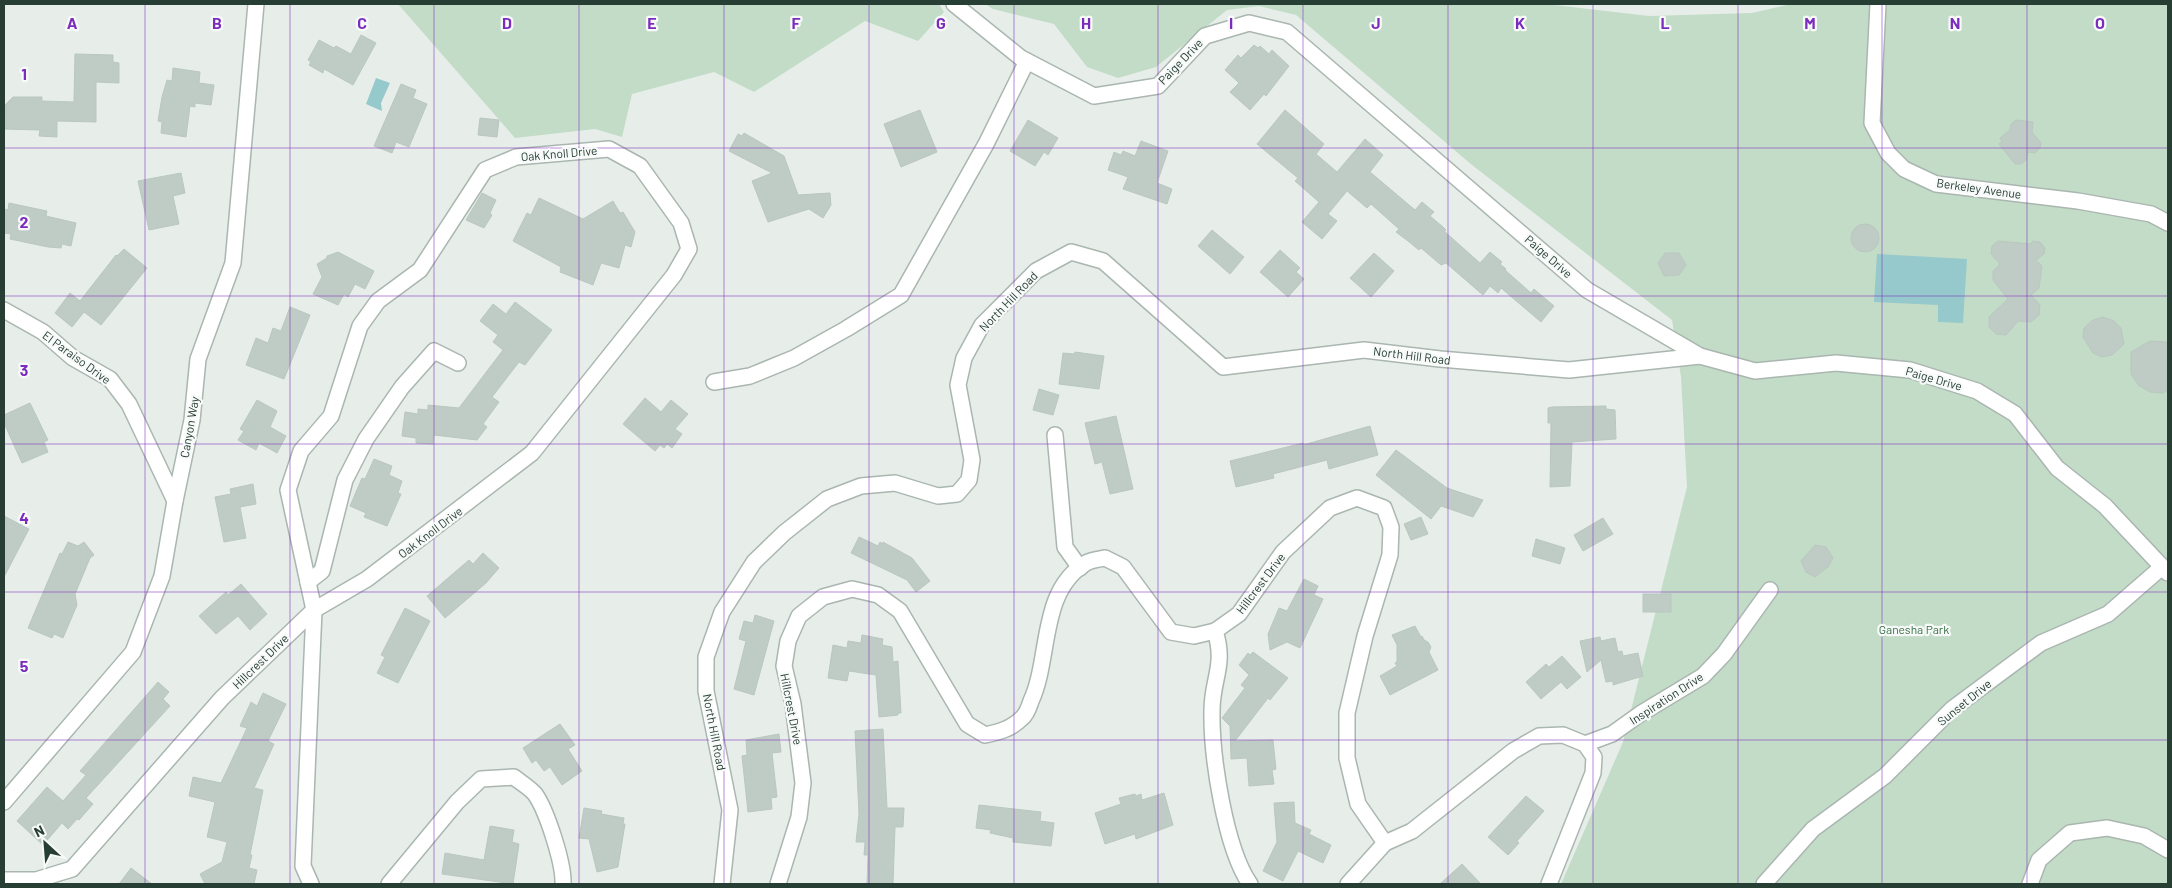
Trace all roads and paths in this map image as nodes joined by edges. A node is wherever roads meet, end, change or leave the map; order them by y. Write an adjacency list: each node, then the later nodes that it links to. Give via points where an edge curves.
1 (256, 4): 11 (street, Canyon Way, via 232,263 198,359 192,420)
2 (954, 4): 4 (street, Paige Drive)
3 (1878, 4): 5 (street, Berkeley Avenue, via 1872,123 1888,153 1904,169 1936,184 2087,203 2152,214)
4 (1027, 61): 7 (street, Paige Drive, via 1094,96 1158,86 1205,36 1249,23 1287,32 1588,290); 9 (street, via 986,144 901,295 794,358 750,376)
5 (2168, 223)
6 (4, 310): 11 (street, El Paraiso Drive, via 43,332 73,358 110,379 129,404)
7 (1700, 356): 13 (street, Paige Drive, via 1755,371 1836,363 1910,370 1977,391 2015,414 2057,468 2105,506); 26 (street, North Hill Road, via 1569,370 1364,350 1223,367 1103,260 1071,252 1036,271 982,325 964,358 958,385 972,460 969,480 957,494 938,496 895,483 861,486 827,499 784,532 754,562 722,612 706,657 706,692 730,810)
8 (458, 363): 14 (street, via 434,351 402,387 366,439 345,480 322,571)
9 (714, 382)
10 (1055, 435): 12 (street, via 1065,548)
11 (175, 501): 19 (street, Canyon Way, via 162,576 133,652)
12 (1080, 568): 17 (street, Hillcrest Drive, via 1088,562 1105,558 1123,567 1170,632 1194,636); 27 (street, Hillcrest Drive, via 1069,577 1054,608 1037,689 1024,717 1003,732 985,735 966,724 900,610 878,594 852,590 823,597 799,616 788,641 784,666 793,704 803,783 799,817)
13 (2165, 570): 31 (street, Sunset Drive, via 2108,614 2040,643 1952,709 1886,776 1812,829)
14 (308, 582): 16 (street, Oak Knoll Drive); 16 (street, Oak Knoll Drive, via 288,490 301,450 332,416 360,326 378,301 420,270 485,170 516,157 609,149 640,166 681,223 689,249 674,275 532,453 367,579)
15 (1770, 590): 18 (street, Inspiration Drive, via 1724,654 1703,676 1612,734)
16 (314, 610): 22 (street, Hillcrest Drive, via 222,698 72,869 36,880); 23 (street, via 303,866)
17 (1215, 631): 20 (street, Hillcrest Drive, via 1239,614 1283,552 1330,508 1357,498 1384,508 1391,527 1390,554 1349,704 1347,758 1358,804); 28 (street, via 1220,663 1212,709 1219,792 1234,848)
18 (1585, 744): 20 (street, via 1563,735 1539,736 1513,751 1412,831); 30 (street, via 1594,757 1593,774)
19 (4, 802)
20 (1384, 842): 29 (street)
21 (2168, 850): 32 (street, via 2144,836 2107,828 2070,833 2039,860)
22 (4, 880)
23 (311, 884)
24 (389, 884): 25 (street, via 457,802 481,779 514,777 535,794 548,819 564,874)
25 (563, 884)
26 (722, 884)
27 (778, 884)
28 (1250, 884)
29 (1348, 884)
30 (1549, 884)
31 (1764, 884)
32 (2030, 884)

